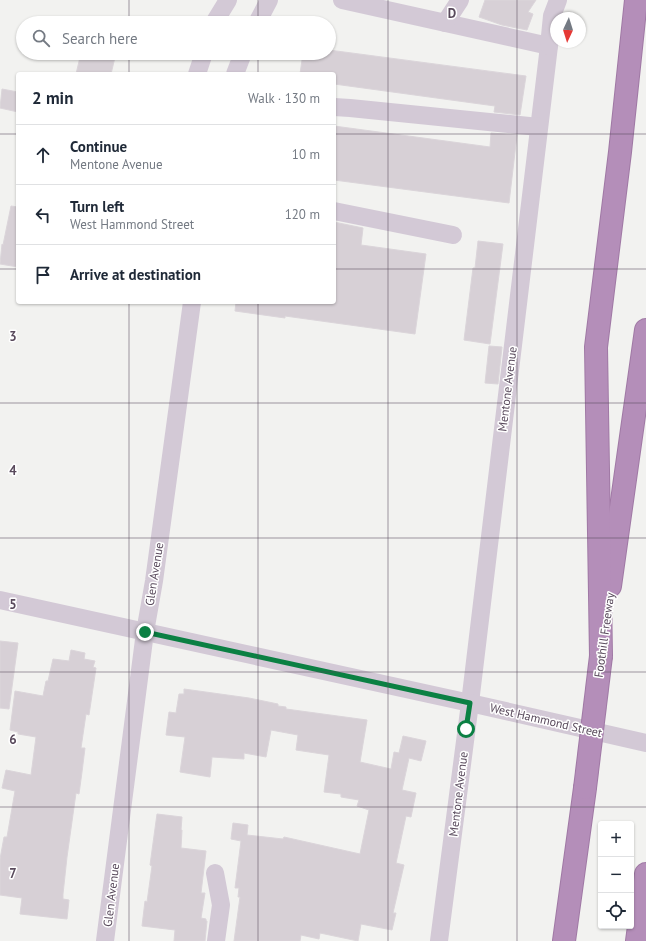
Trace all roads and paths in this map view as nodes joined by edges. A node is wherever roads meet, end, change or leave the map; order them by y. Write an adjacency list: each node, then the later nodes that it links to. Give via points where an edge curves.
1 (228, 0): 7 (street)
2 (269, 0): 8 (street)
3 (346, 0): 9 (street)
4 (460, 0): 9 (street)
5 (558, 0): 10 (street, Mentone Avenue, via 552,16)
6 (636, 0): 23 (highway, via 596,347)
7 (218, 16)
8 (261, 16)
9 (445, 23): 10 (street)
10 (549, 46): 16 (street, Mentone Avenue)
11 (202, 60): 13 (street)
12 (240, 60): 14 (street)
13 (198, 72)
14 (236, 72)
15 (336, 107): 16 (street)
16 (539, 127): 24 (street, Mentone Avenue)
17 (336, 211): 18 (street)
18 (452, 235)
19 (192, 304): 22 (street, Glen Avenue)
20 (646, 330): 23 (highway, Foothill Freeway)
21 (0, 600): 22 (street, West Hammond Street)
22 (145, 632): 24 (street, West Hammond Street); 28 (street, Glen Avenue)
23 (601, 656): 31 (highway, Foothill Freeway, bridge)
24 (470, 703): 25 (street, West Hammond Street); 30 (street, Mentone Avenue)
25 (646, 743)
26 (215, 873): 29 (street, via 221,905)
27 (646, 874): 32 (highway)
28 (105, 941)
29 (216, 941)
30 (439, 941)
31 (564, 941)
32 (637, 941)

